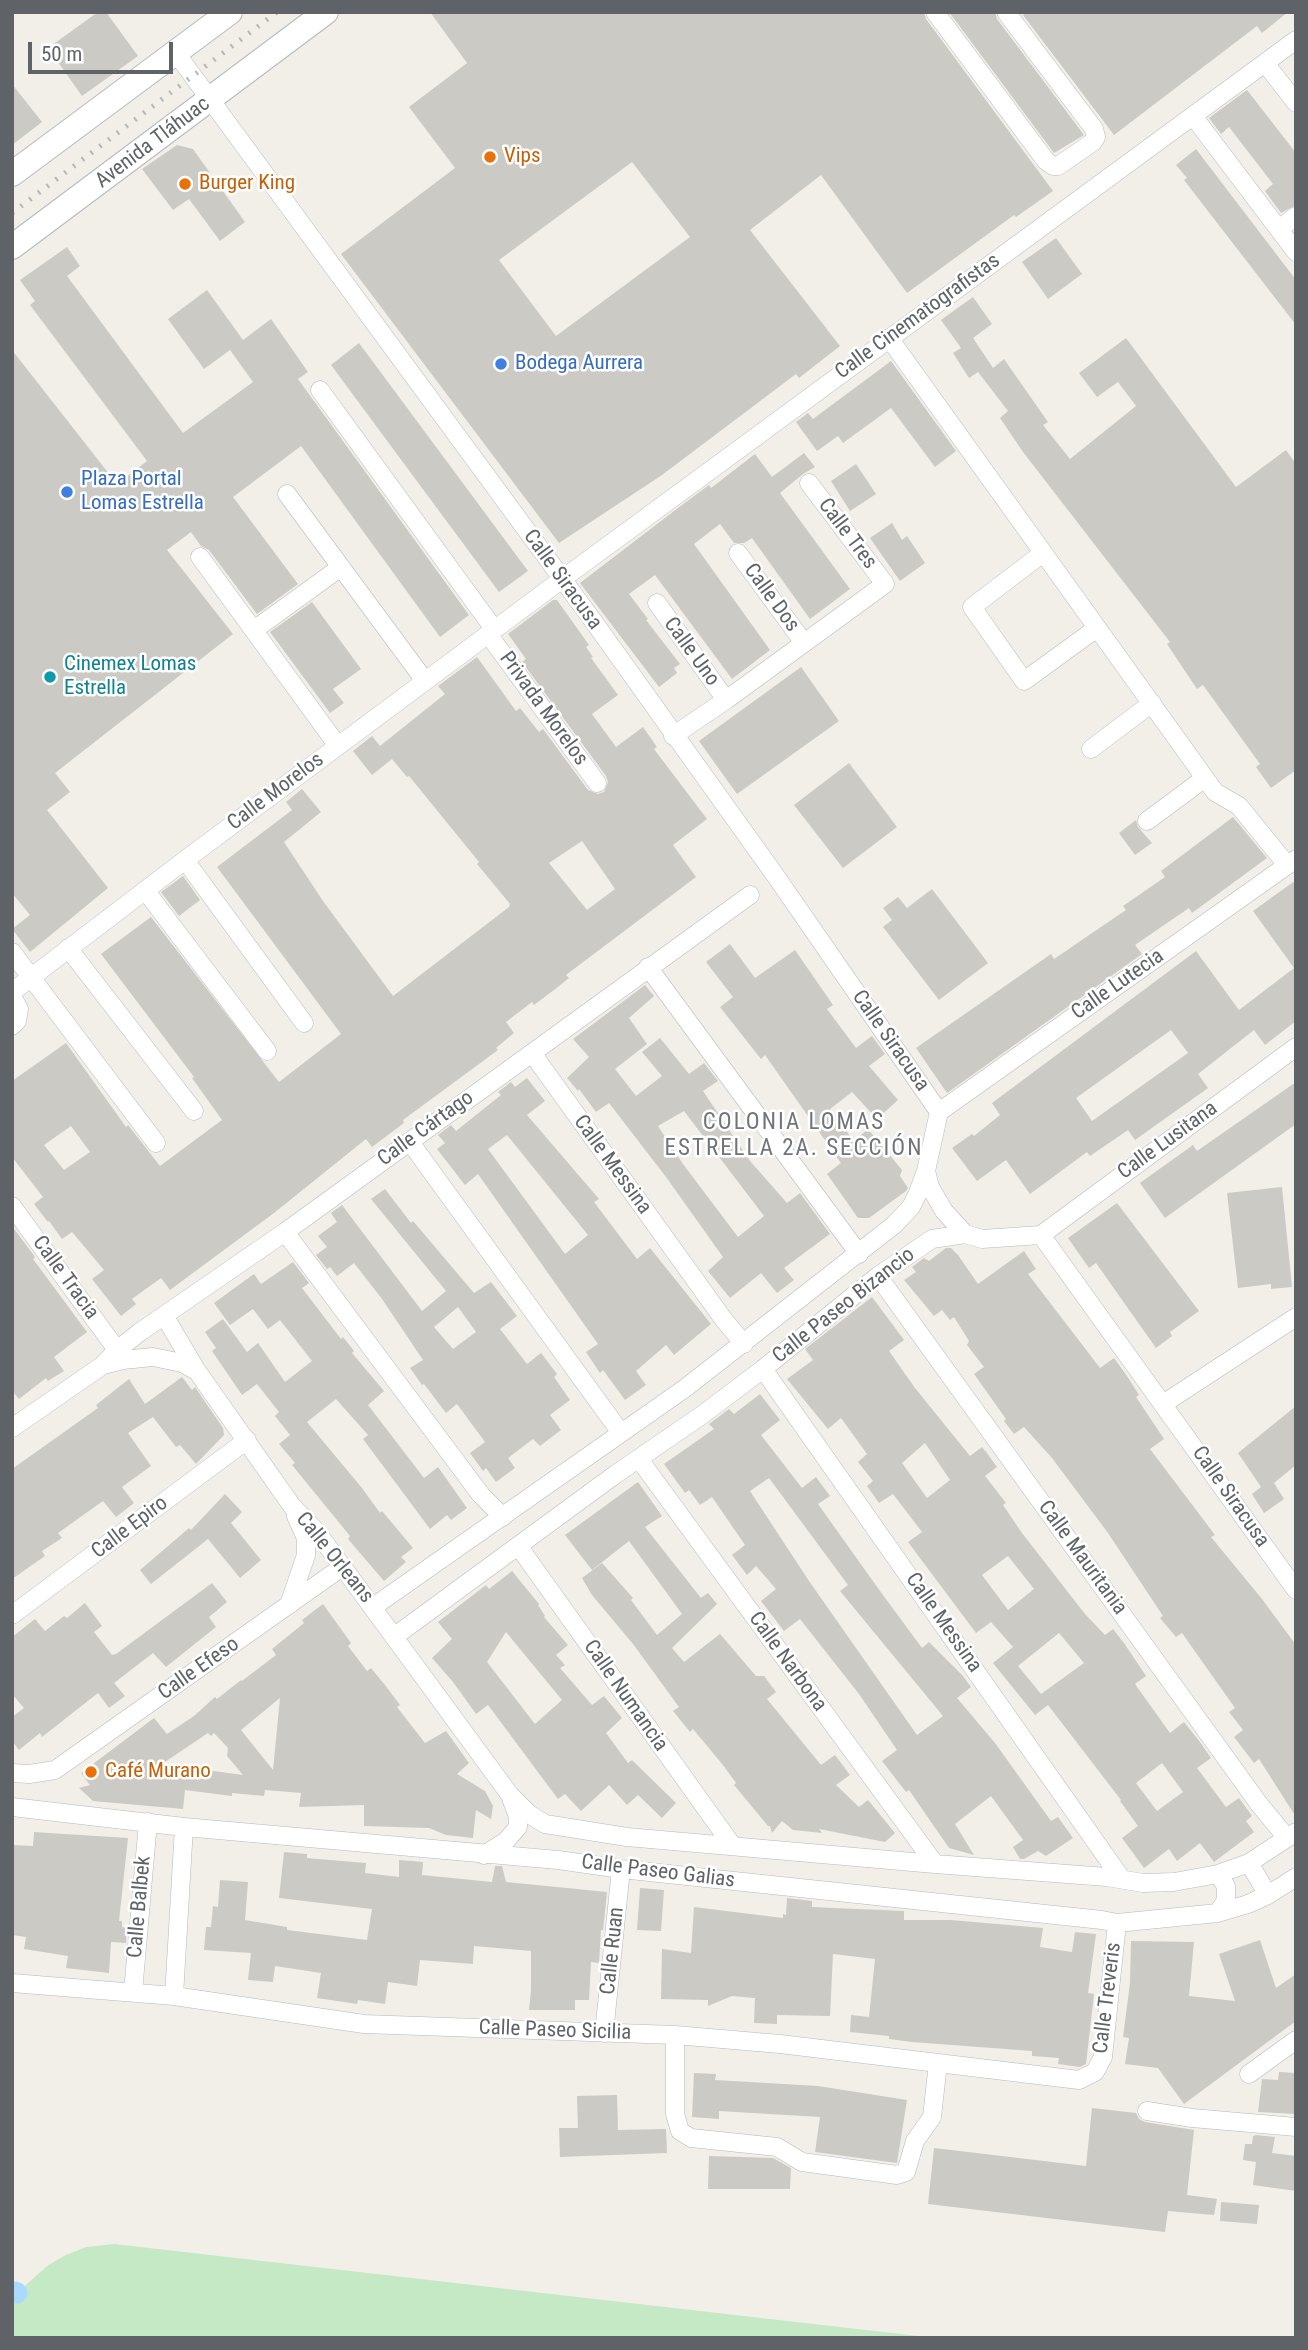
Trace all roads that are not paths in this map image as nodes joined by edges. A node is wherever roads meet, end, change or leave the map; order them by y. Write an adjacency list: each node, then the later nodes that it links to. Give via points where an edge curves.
1 (230, 12): 6 (main road)
2 (326, 12): 8 (main road, Avenida Tláhuac)
3 (935, 12): 4 (street, via 1046,161 1058,166 1093,142 1094,129)
4 (1006, 12)
5 (1292, 49): 7 (street, Calle Cinematografistas)
6 (176, 53): 8 (street, Calle Siracusa); 11 (main road)
7 (1265, 63): 9 (street); 10 (street, Calle Cinematografistas)
8 (210, 100): 14 (main road, Avenida Tláhuac); 24 (street, Calle Siracusa)
9 (1296, 103)
10 (1193, 116): 13 (street); 16 (street, Calle Cinematografistas)
11 (12, 174)
12 (1296, 216): 13 (street)
13 (1279, 229): 15 (street)
14 (12, 247)
15 (1296, 252)
16 (888, 338): 21 (street); 24 (street, Calle Cinematografistas)
17 (320, 390): 29 (street, Privada Morelos)
18 (809, 483): 30 (street, Calle Tres, via 885,584)
19 (287, 494): 23 (street)
20 (738, 553): 30 (street, Calle Dos)
21 (1043, 553): 27 (street); 27 (street, via 972,607 1024,681)
22 (200, 557): 28 (street)
23 (341, 568): 28 (street); 31 (street)
24 (561, 580): 25 (street, Calle Cinematografistas); 34 (street, Calle Siracusa)
25 (541, 595): 29 (street, Calle Morelos)
26 (657, 603): 32 (street, Calle Uno)
27 (1097, 628): 33 (street)
28 (254, 631): 35 (street)
29 (491, 632): 31 (street, Calle Morelos); 38 (street, Privada Morelos)
30 (804, 643): 32 (street)
31 (425, 681): 35 (street, Calle Morelos)
32 (726, 700): 34 (street)
33 (1152, 704): 36 (street); 37 (street)
34 (673, 736): 55 (street, Calle Siracusa)
35 (338, 746): 40 (street, Calle Morelos)
36 (1091, 749)
37 (1205, 778): 39 (street); 41 (street, via 1215,792 1239,806)
38 (597, 783)
39 (1147, 821)
40 (185, 859): 42 (street, Calle Morelos); 49 (street)
41 (1291, 862): 55 (street, Calle Lutecia)
42 (145, 890): 44 (street, Calle Morelos); 52 (street)
43 (750, 895): 46 (street, Calle Cártago)
44 (68, 948): 47 (street, Calle Morelos); 54 (street)
45 (12, 952): 47 (street)
46 (648, 967): 53 (street, Calle Cártago); 63 (street)
47 (30, 977): 48 (street, Calle Morelos); 57 (street)
48 (12, 994): 50 (street, via 19,1009)
49 (304, 1023)
50 (12, 1026)
51 (1296, 1047): 62 (street, Calle Lusitana)
52 (267, 1051)
53 (531, 1054): 56 (street, Calle Cártago); 67 (street, Calle Messina)
54 (194, 1111)
55 (939, 1112): 58 (street, Calle Paseo Bizancio)
56 (410, 1142): 60 (street, Calle Cártago); 76 (street)
57 (156, 1143)
58 (926, 1171): 61 (street, via 944,1211); 63 (street, Calle Paseo Bizancio, via 903,1217)
59 (12, 1206): 68 (street, Calle Tracia)
60 (285, 1232): 65 (street, Calle Cártago); 80 (street, via 481,1495)
61 (965, 1234): 62 (street, Calle Paseo Bizancio, via 982,1239); 64 (street, Calle Paseo Bizancio, via 932,1239)
62 (1041, 1234): 73 (street, Calle Siracusa)
63 (859, 1254): 67 (street, Calle Paseo Bizancio)
64 (878, 1276): 70 (street, Calle Paseo Bizancio); 94 (street, Calle Mauritania, via 1259,1804)
65 (165, 1317): 68 (street, Calle Cártago); 71 (street, Calle Orleans)
66 (1296, 1317): 73 (street)
67 (744, 1344): 72 (street, Calle Paseo Bizancio)
68 (117, 1350): 69 (street, Calle Cártago)
69 (103, 1364): 71 (street, Calle Cártago, via 162,1358); 75 (street, Calle Cártago)
70 (764, 1369): 74 (street, Calle Paseo Bizancio); 103 (street, Calle Messina)
71 (197, 1371): 77 (street, Calle Orleans)
72 (684, 1389): 74 (street); 76 (street, Calle Paseo Bizancio)
73 (1163, 1404): 83 (street, Calle Siracusa)
74 (702, 1415): 78 (street, Calle Paseo Bizancio)
75 (12, 1428)
76 (621, 1433): 80 (street, Calle Paseo Bizancio)
77 (247, 1440): 79 (street, Calle Orleans); 86 (street, Calle Epiro)
78 (639, 1459): 81 (street, Calle Paseo Bizancio); 99 (street, Calle Narbona)
79 (292, 1506): 82 (street, Calle Orleans); 84 (street, via 306,1538 306,1555)
80 (503, 1517): 85 (street, Calle Paseo Bizancio)
81 (519, 1547): 87 (street, Calle Paseo Bizancio); 95 (street, Calle Numancia)
82 (342, 1567): 84 (street, Calle Efeso); 85 (street, Calle Orleans)
83 (1294, 1585)
84 (289, 1605): 88 (street, Calle Efeso, via 55,1770)
85 (373, 1607): 87 (street, Calle Orleans)
86 (12, 1615)
87 (395, 1636): 89 (street, Calle Orleans)
88 (12, 1773)
89 (510, 1795): 93 (street, Calle Paseo Galias, via 529,1814); 96 (street, via 518,1827)
90 (12, 1807): 91 (street, Calle Paseo Galias)
91 (148, 1822): 92 (street, Calle Paseo Galias); 108 (street, Calle Balbek)
92 (184, 1827): 96 (street, Calle Paseo Galias); 109 (street, Calle Balbek)
93 (561, 1827): 95 (street, Calle Paseo Galias); 97 (street)
94 (1291, 1835): 98 (street, Calle Paseo Galias)
95 (732, 1845): 99 (street, Calle Paseo Galias)
96 (484, 1855): 97 (street, Calle Paseo Galias)
97 (558, 1860): 100 (street, Calle Paseo Galias)
98 (1249, 1863): 101 (street, Calle Paseo Galias); 104 (street)
99 (935, 1864): 103 (street, Calle Paseo Galias)
100 (621, 1870): 106 (street, Calle Paseo Galias); 110 (street, Calle Ruan)
101 (1218, 1874): 103 (street, Calle Paseo Galias, via 1174,1882); 105 (street, via 1226,1886 1226,1900)
102 (1296, 1877): 104 (street, Calle Paseo Galias)
103 (1121, 1878)
104 (1268, 1895): 105 (street, Calle Paseo Galias)
105 (1218, 1913): 106 (street, Calle Paseo Galias)
106 (1117, 1923): 114 (street, Calle Treveris, via 1103,2057)
107 (12, 1983): 108 (street, Calle Paseo Sicilia)
108 (133, 1992): 109 (street, Calle Paseo Sicilia)
109 (174, 1996): 110 (street, Calle Paseo Sicilia, via 364,2024)
110 (604, 2033): 111 (street, Calle Paseo Sicilia)
111 (675, 2035): 113 (street, Calle Paseo Sicilia); 113 (street, via 675,2114 680,2131 691,2138 777,2147 802,2162 897,2175 906,2172 915,2141 932,2117)
112 (1293, 2044): 115 (street)
113 (938, 2063): 114 (street, Calle Paseo Sicilia, via 1079,2080)
114 (1096, 2072)
115 (1249, 2074)
116 (1147, 2111): 117 (street)
117 (1296, 2127)

